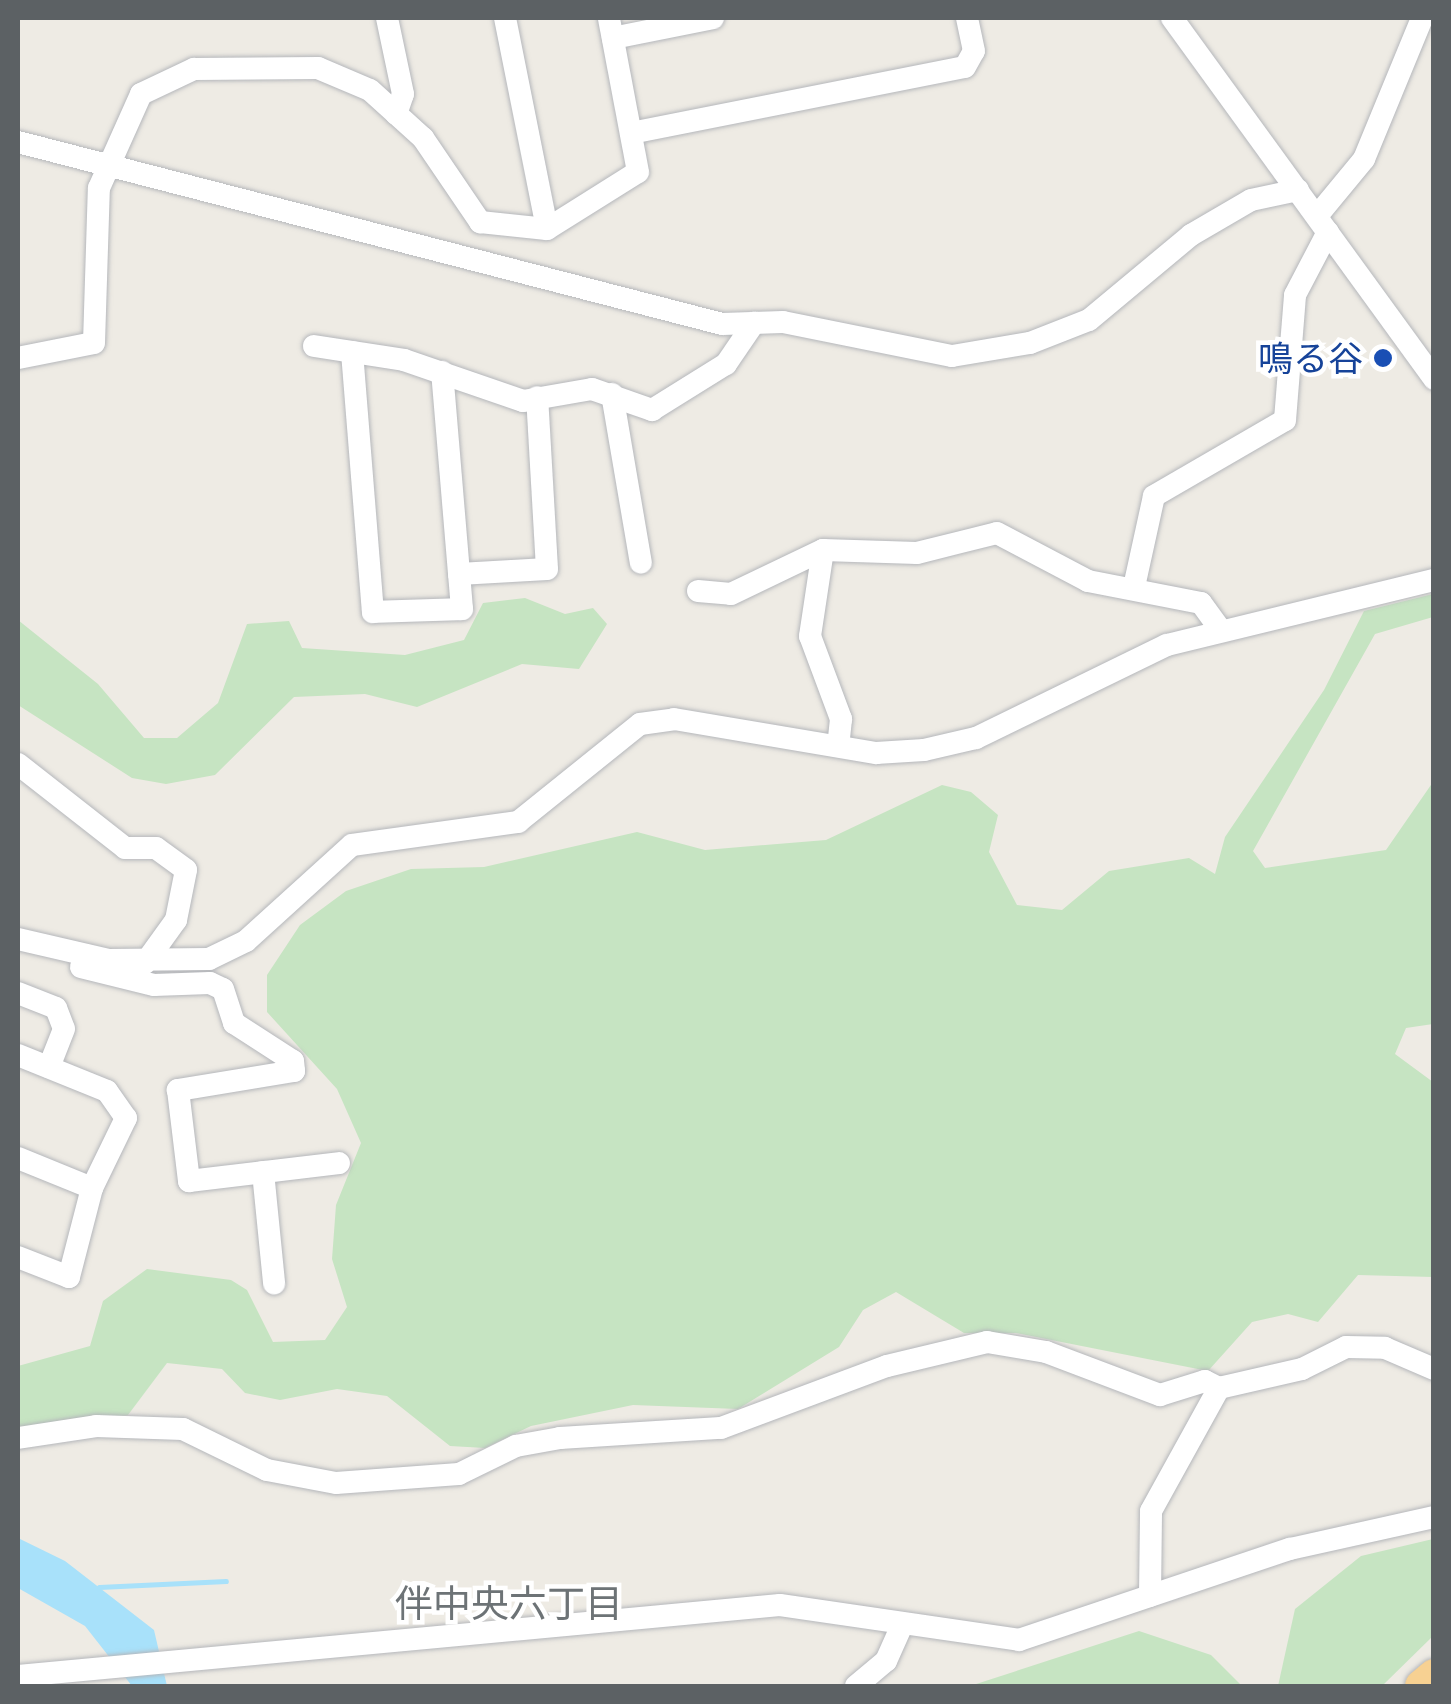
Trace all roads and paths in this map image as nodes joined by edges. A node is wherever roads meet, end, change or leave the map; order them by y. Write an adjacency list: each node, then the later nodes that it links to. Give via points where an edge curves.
1 (388, 18): 8 (street, via 404,94)
2 (505, 18): 14 (street)
3 (713, 18): 7 (street)
4 (966, 18): 9 (street, via 974,51 965,66)
5 (1172, 18): 12 (street)
6 (1422, 18): 13 (street, via 1364,159)
7 (611, 28): 9 (street)
8 (396, 114): 11 (street, via 318,68 194,69 141,94); 14 (street, via 424,138 480,222)
9 (630, 133): 14 (street, via 638,172)
10 (18, 142): 11 (street)
11 (104, 164): 15 (street, via 575,290); 18 (street, via 94,343)
12 (1298, 190): 13 (street); 15 (street, via 1251,200 1089,320 1030,343 952,356)
13 (1322, 224): 20 (street); 27 (street, via 1295,296 1285,420 1154,496)
14 (547, 228)
15 (754, 323): 21 (street, via 726,364 667,408 640,408)
16 (314, 346): 17 (street)
17 (352, 352): 19 (street); 25 (street, via 373,612 462,608)
18 (18, 358)
19 (442, 372): 22 (street, via 523,401); 25 (street)
20 (1434, 379)
21 (612, 394): 22 (street, via 574,388); 24 (street)
22 (537, 398): 25 (street, via 547,579)
23 (823, 550): 27 (street, via 918,553 997,534 1088,581); 28 (street, via 730,594); 30 (street, via 810,636 841,720)
24 (641, 563)
25 (460, 574)
26 (1434, 580): 29 (street)
27 (1134, 586): 29 (street, via 1201,602)
28 (698, 590)
29 (1221, 631): 30 (street, via 1107,668 976,738 876,753)
30 (838, 746): 34 (street, via 730,724 640,724 518,822 352,845 246,941 209,960)
31 (18, 764): 34 (street, via 125,848 156,848 186,870 176,920)
32 (18, 939): 33 (street)
33 (67, 950): 34 (street); 40 (street, via 68,962 113,978 210,983 223,990 234,1023 293,1061 294,1071 178,1090 189,1181)
34 (144, 963)
35 (18, 994): 37 (street, via 56,1008 64,1029)
36 (18, 1055): 37 (street)
37 (48, 1068): 41 (street, via 122,1104 121,1136)
38 (18, 1158): 41 (street)
39 (338, 1162): 40 (street)
40 (263, 1172): 43 (street)
41 (92, 1188): 42 (street, via 69,1277)
42 (18, 1257)
43 (274, 1283)
44 (1434, 1369): 45 (street, via 1385,1348 1346,1347 1302,1369)
45 (1219, 1388): 46 (street, via 1205,1382 1160,1395 1046,1352 987,1342 887,1366 720,1428 560,1438 516,1446 459,1474 336,1482 267,1470 183,1429 96,1426); 48 (street, via 1151,1510)
46 (18, 1438)
47 (1434, 1517): 48 (street, via 1290,1549)
48 (1150, 1596): 49 (street, via 1019,1640)
49 (901, 1627): 50 (street, via 780,1606); 53 (street, via 886,1661)
50 (171, 1673): 52 (street)
51 (1434, 1675): 54 (highway)
52 (18, 1676)
53 (856, 1686)
54 (1422, 1686)

